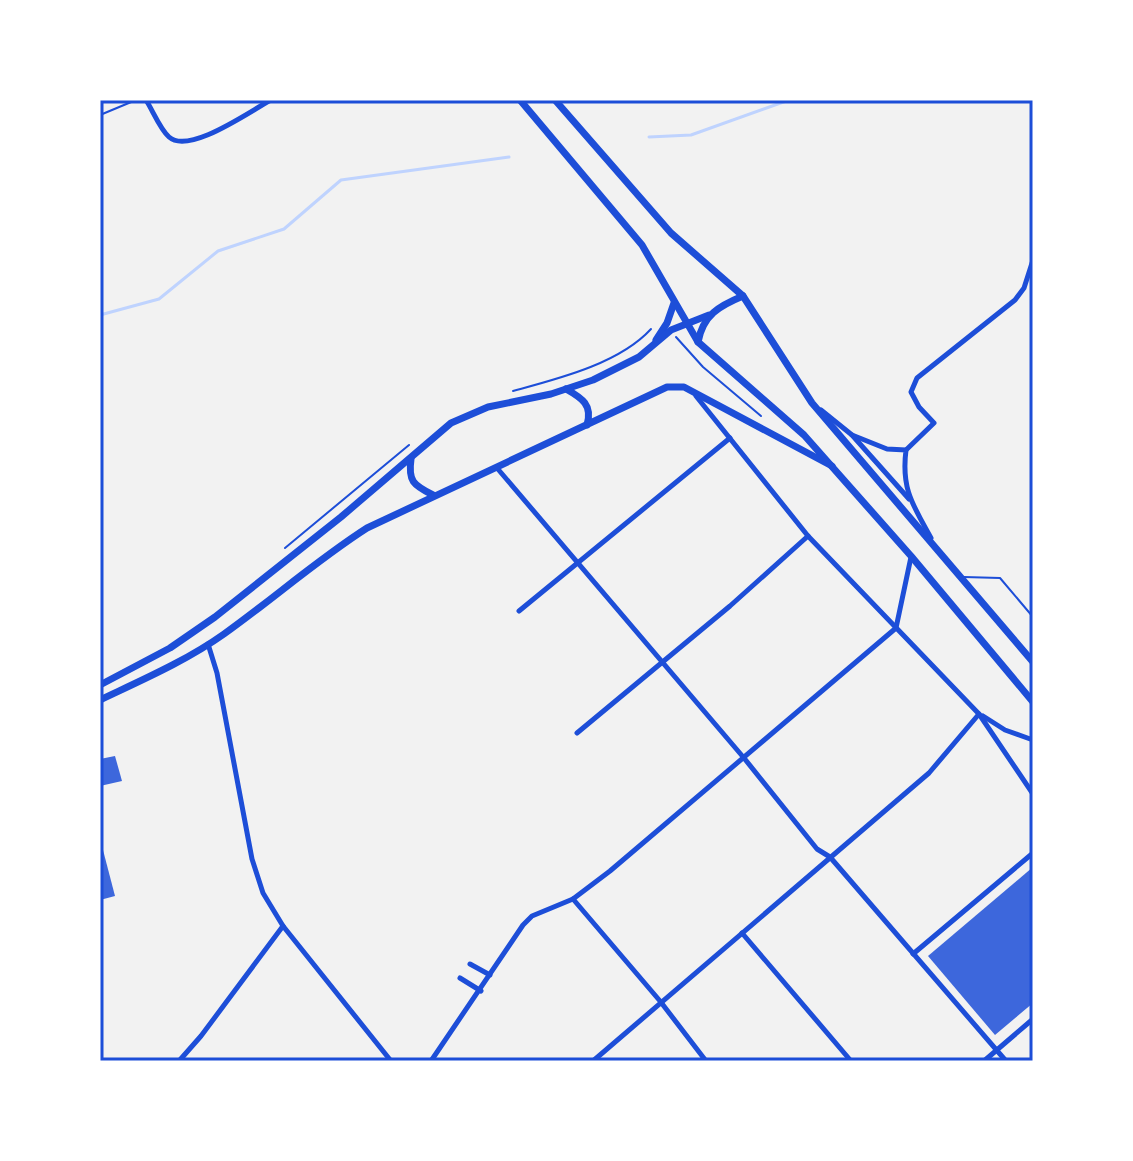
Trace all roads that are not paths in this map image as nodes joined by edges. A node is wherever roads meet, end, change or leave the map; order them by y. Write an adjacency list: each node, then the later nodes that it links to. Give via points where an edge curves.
1 (136, 100): 6 (lane)
2 (146, 100): 3 (street, via 170,138 181,143 196,141)
3 (271, 100)
4 (520, 100): 9 (main road, via 636,236)
5 (555, 100): 8 (main road, via 671,233)
6 (100, 115)
7 (1033, 260): 20 (street, via 1015,300 917,378 911,392 934,423)
8 (743, 296): 10 (main road); 16 (main road)
9 (674, 303): 11 (main road); 12 (main road)
10 (709, 315): 11 (main road); 13 (main road)
11 (686, 322): 12 (main road); 13 (main road)
12 (669, 327): 14 (main road, via 639,357)
13 (698, 342): 22 (main road, via 789,420)
14 (566, 389): 17 (main road, via 588,406); 21 (main road, via 474,412 451,423)
15 (695, 393): 17 (main road, via 667,387); 19 (street); 22 (main road)
16 (812, 403): 18 (street); 27 (main road)
17 (587, 425): 23 (main road)
18 (852, 435): 20 (street, via 887,449); 25 (street)
19 (730, 438): 26 (street); 29 (street)
20 (906, 450): 25 (street, via 903,473)
21 (411, 459): 24 (main road, via 412,481); 37 (main road, via 215,617)
22 (832, 466): 28 (main road)
23 (497, 468): 24 (main road); 29 (street)
24 (433, 495): 34 (main road, via 329,552)
25 (912, 503): 27 (street)
26 (808, 536): 33 (street); 35 (street)
27 (939, 553): 30 (main road)
28 (911, 556): 33 (street); 39 (main road)
29 (578, 564): 31 (street); 35 (street)
30 (959, 576): 32 (lane, via 1000,578); 36 (main road)
31 (519, 611)
32 (1033, 617)
33 (896, 628): 40 (street); 43 (street)
34 (208, 644): 38 (main road); 48 (street, via 252,859 263,893)
35 (662, 662): 41 (street); 43 (street)
36 (1033, 662)
37 (100, 685)
38 (100, 700)
39 (1033, 702)
40 (979, 714): 42 (street); 44 (street); 46 (street, via 929,773)
41 (577, 733)
42 (1033, 740)
43 (744, 758): 46 (street, via 817,849); 47 (street)
44 (1033, 794)
45 (1033, 853): 50 (street)
46 (830, 857): 49 (street); 50 (street)
47 (573, 899): 52 (street, via 532,916); 55 (street)
48 (283, 926): 58 (street); 59 (street)
49 (742, 933): 55 (street); 63 (street)
50 (913, 954): 57 (street)
51 (470, 964): 52 (street)
52 (490, 975): 54 (street)
53 (460, 978): 54 (street)
54 (481, 991): 60 (street)
55 (660, 1001): 61 (street); 62 (street)
56 (1033, 1019): 57 (street)
57 (997, 1050): 64 (street); 65 (street)
58 (179, 1061)
59 (391, 1061)
60 (431, 1061)
61 (593, 1061)
62 (706, 1061)
63 (851, 1061)
64 (984, 1061)
65 (1006, 1061)

